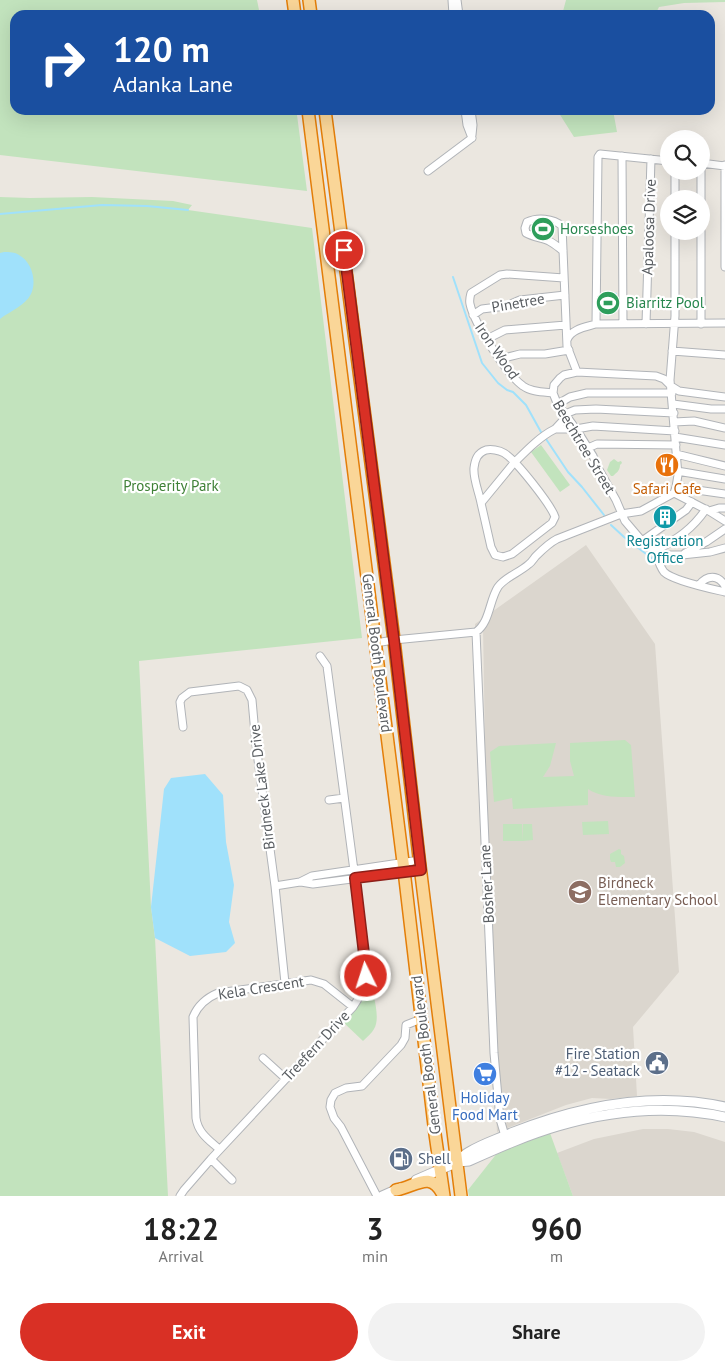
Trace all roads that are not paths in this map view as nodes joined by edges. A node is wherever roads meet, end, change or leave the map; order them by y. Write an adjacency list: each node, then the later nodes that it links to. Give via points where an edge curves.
1 (309, 115): 71 (highway, General Booth Boulevard)
2 (326, 115): 70 (highway, General Booth Boulevard)
3 (466, 115): 5 (street)
4 (472, 115): 5 (street)
5 (472, 138): 11 (street)
6 (622, 156): 7 (street); 20 (street, via 600,154 596,162); 21 (street)
7 (651, 159): 8 (street); 22 (street, Apaloosa Drive)
8 (660, 160)
9 (710, 164): 10 (street)
10 (725, 166): 15 (street)
11 (428, 171)
12 (675, 240): 23 (street)
13 (701, 240): 24 (street)
14 (563, 251): 14 (street, via 548,240 526,233 527,222 537,218 562,226); 16 (street)
15 (725, 267)
16 (564, 278): 17 (street); 18 (street, Iron Wood, via 500,275 471,293 469,304)
17 (565, 295): 18 (street, Pinetree, via 520,300 506,306 482,309); 25 (street)
18 (473, 315): 26 (street, Iron Wood)
19 (725, 323): 24 (street)
20 (596, 324): 21 (street); 27 (street, via 573,332)
21 (623, 324): 22 (street)
22 (646, 324): 23 (street)
23 (674, 324): 24 (street); 29 (street)
24 (701, 324)
25 (566, 325): 26 (street, via 504,330); 27 (street)
26 (487, 339): 31 (street, Iron Wood)
27 (567, 340): 28 (street)
28 (569, 350): 31 (street); 32 (street)
29 (672, 352): 30 (street); 33 (street)
30 (725, 355)
31 (500, 359): 34 (street, Iron Wood, via 521,385)
32 (577, 372): 33 (street, via 656,376 664,379); 34 (street, Beechtree Street, via 560,378 554,385)
33 (671, 389): 35 (street); 36 (street, via 587,393); 37 (street)
34 (553, 394): 36 (street, Beechtree Street)
35 (725, 397)
36 (558, 404): 40 (street, Beechtree Street)
37 (673, 404): 38 (street); 39 (street)
38 (725, 409)
39 (674, 413): 40 (street, via 596,409 575,410); 41 (street)
40 (566, 415): 43 (street); 44 (street, Beechtree Street)
41 (674, 422): 42 (street, via 694,421); 45 (street)
42 (725, 428)
43 (555, 429): 44 (street); 49 (street)
44 (576, 429): 45 (street, via 593,426); 47 (street, Beechtree Street)
45 (676, 438): 46 (street); 47 (street, via 598,444); 48 (street)
46 (725, 445)
47 (588, 448): 59 (street, Beechtree Street)
48 (676, 454): 50 (street); 51 (street)
49 (515, 462): 56 (street); 56 (street, via 503,452 489,449 481,452 474,470); 56 (street, via 554,513 552,523 512,554 495,555)
50 (725, 466)
51 (677, 471): 52 (street); 53 (street)
52 (725, 479)
53 (675, 490): 54 (street); 55 (street); 59 (street, via 641,510)
54 (725, 494)
55 (692, 502): 58 (street); 62 (street, via 686,510)
56 (481, 503)
57 (725, 508): 58 (street)
58 (707, 510): 60 (street); 64 (street, via 692,527)
59 (622, 514): 62 (street, Beechtree Street); 69 (street, via 550,543 531,563 501,583 484,624)
60 (725, 521)
61 (725, 529): 65 (street)
62 (642, 541): 64 (street, Beechtree Street)
63 (725, 548): 65 (street)
64 (655, 553): 65 (street); 66 (street, Beechtree Street, via 665,573)
65 (682, 555)
66 (699, 585): 67 (street, via 704,579 717,577); 68 (street, Beechtree Street)
67 (725, 586)
68 (725, 592)
69 (476, 632): 70 (street); 89 (street, Bosher Lane, via 494,1053 500,1119)
70 (394, 640): 71 (street); 76 (highway, General Booth Boulevard)
71 (375, 642): 77 (highway, General Booth Boulevard)
72 (320, 656): 74 (street, Treefern Drive, via 327,666)
73 (183, 727): 81 (street, Birdneck Lake Drive, via 180,702 190,692 239,686 250,695)
74 (344, 798): 75 (street); 78 (street, Treefern Drive)
75 (328, 800)
76 (420, 865): 77 (street); 92 (highway, General Booth Boulevard)
77 (404, 867): 78 (street); 79 (street); 84 (highway, General Booth Boulevard)
78 (354, 870): 79 (street, Treefern Drive); 80 (street, via 312,876)
79 (355, 878): 80 (street, via 313,884); 83 (street, Treefern Drive, via 366,976)
80 (300, 882): 81 (street)
81 (275, 886): 82 (street, Birdneck Lake Drive)
82 (286, 983): 83 (street, Kela Crescent, via 311,980 324,984); 90 (street, Kela Crescent, via 218,993 209,997 196,1011 197,1126)
83 (353, 1007): 86 (street, Treefern Drive)
84 (422, 1019): 93 (highway, General Booth Boulevard); 97 (street, via 406,1025 401,1045 362,1086 346,1088 335,1093 331,1100 334,1118)
85 (263, 1058): 86 (street)
86 (286, 1079): 90 (street, Treefern Drive)
87 (725, 1107): 89 (main road, via 667,1101 614,1104 557,1117)
88 (725, 1118): 92 (main road, via 681,1111 605,1115 558,1126 469,1161)
89 (505, 1136): 92 (main road, via 468,1152)
90 (219, 1149): 91 (street, Treefern Drive)
91 (210, 1159): 94 (street); 96 (street, Treefern Drive)
92 (458, 1162): 93 (main road); 100 (highway, General Booth Boulevard)
93 (439, 1170): 95 (main road); 99 (highway, General Booth Boulevard)
94 (232, 1180)
95 (396, 1190): 98 (main road); 99 (highway, via 427,1181 433,1182)
96 (180, 1196)
97 (377, 1196)
98 (382, 1196)
99 (444, 1196)
100 (462, 1196)

